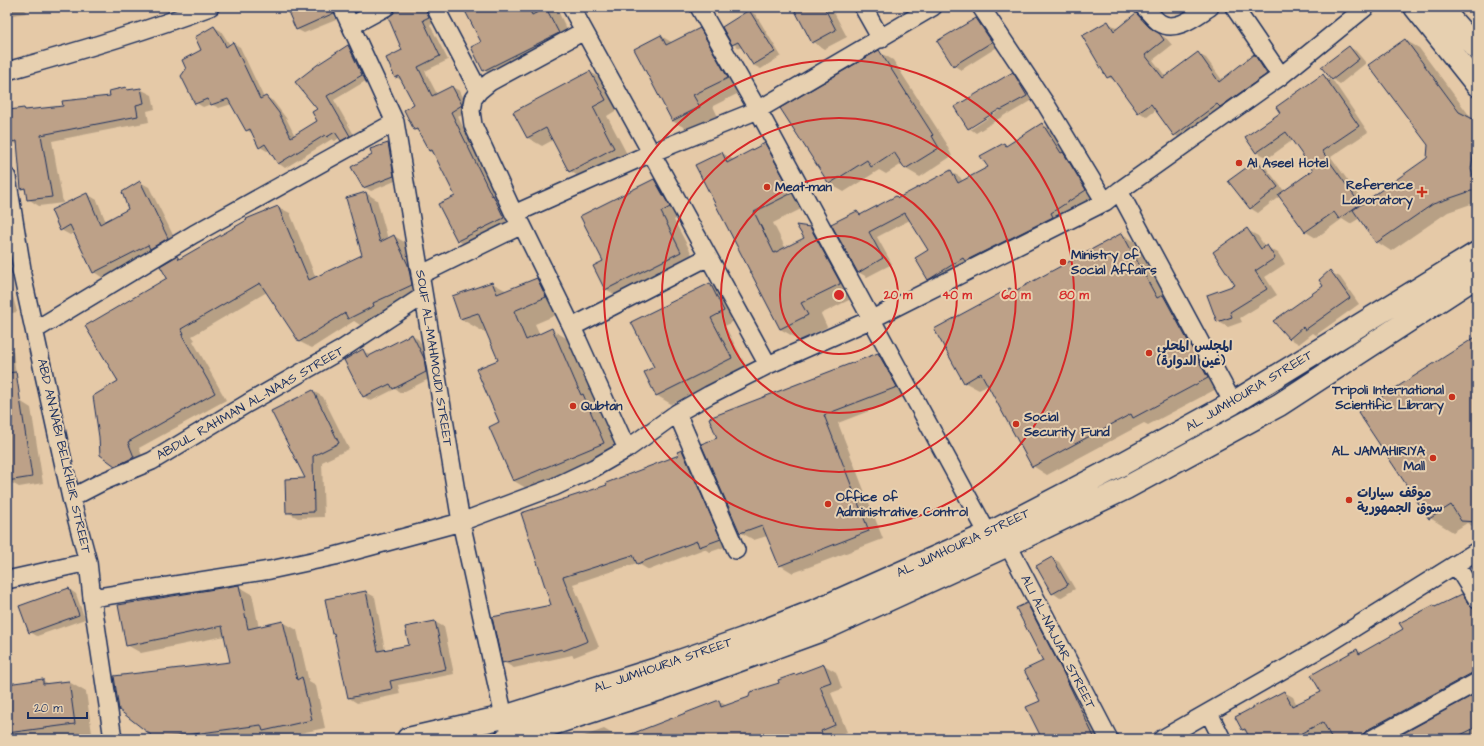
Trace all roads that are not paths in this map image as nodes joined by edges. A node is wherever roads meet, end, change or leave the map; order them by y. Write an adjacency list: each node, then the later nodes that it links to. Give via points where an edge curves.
1 (210, 7): 20 (street, via 80,51)
2 (342, 7): 16 (street, SOUF AL-MAHMOUDI STREET)
3 (386, 7): 16 (street)
4 (435, 7): 23 (street)
5 (571, 7): 17 (street)
6 (699, 7): 24 (street)
7 (863, 7): 18 (street)
8 (933, 7): 18 (street)
9 (981, 7): 29 (street, via 1047,106)
10 (1144, 7): 11 (street, via 1160,23 1167,26 1176,26 1190,20)
11 (1210, 7)
12 (1234, 7): 21 (street)
13 (1366, 7): 21 (street)
14 (1415, 7): 22 (main road)
15 (1440, 7): 19 (main road)
16 (351, 26): 25 (street, SOUF AL-MAHMOUDI STREET)
17 (584, 30): 23 (street, via 490,82); 26 (street)
18 (881, 39): 24 (street)
19 (1477, 49)
20 (7, 71)
21 (1282, 76): 28 (street)
22 (1477, 85)
23 (479, 91): 30 (street, via 473,99 473,124)
24 (758, 110): 26 (street); 36 (street)
25 (395, 122): 33 (street, SOUF AL-MAHMOUDI STREET); 38 (street, via 194,234)
26 (651, 153): 30 (street); 32 (street)
27 (7, 177): 38 (street, ABD AN-NABI BELKHEIR STREET, via 21,270)
28 (1119, 191): 29 (street); 40 (street)
29 (1105, 202): 36 (street)
30 (518, 220): 33 (street); 37 (street)
31 (1477, 253): 40 (main road, AL JUMHOURIA STREET)
32 (708, 257): 37 (street); 39 (street)
33 (420, 275): 35 (street, SOUF AL-MAHMOUDI STREET)
34 (1477, 276): 46 (main road, AL JUMHOURIA STREET, via 1280,405 1126,488)
35 (423, 296): 43 (street, ABDUL RAHMAN AL-NAAS STREET, via 340,351 152,461); 44 (street, SOUF AL-MAHMOUDI STREET)
36 (872, 319): 39 (street); 45 (street)
37 (572, 327): 42 (street)
38 (35, 330): 43 (street, ABD AN-NABI BELKHEIR STREET)
39 (768, 364): 41 (street)
40 (1233, 403): 45 (main road, AL JUMHOURIA STREET)
41 (677, 413): 42 (street); 47 (street)
42 (627, 449): 44 (street, via 554,487)
43 (71, 498): 49 (street, ABD AN-NABI BELKHEIR STREET)
44 (461, 522): 52 (street, via 335,556 270,570); 56 (street, SOUF AL-MAHMOUDI STREET)
45 (988, 534): 56 (main road, AL JUMHOURIA STREET, via 817,610 743,638 660,668)
46 (1008, 545): 59 (main road, AL JUMHOURIA STREET, via 822,630 663,688); 60 (street, ALI AL-NAJJAR STREET)
47 (736, 550)
48 (1477, 551): 50 (street)
49 (88, 562): 51 (street); 52 (street, ABD AN-NABI BELKHEIR STREET)
50 (1456, 565): 53 (street); 55 (street)
51 (7, 580)
52 (92, 598): 57 (street, ABD AN-NABI BELKHEIR STREET)
53 (1477, 599)
54 (1477, 682): 63 (street)
55 (1209, 713): 61 (street); 62 (street)
56 (504, 717): 58 (main road, AL JUMHOURIA STREET)
57 (113, 739)
58 (408, 739)
59 (506, 739)
60 (1109, 739)
61 (1162, 739)
62 (1222, 739)
63 (1372, 739)

